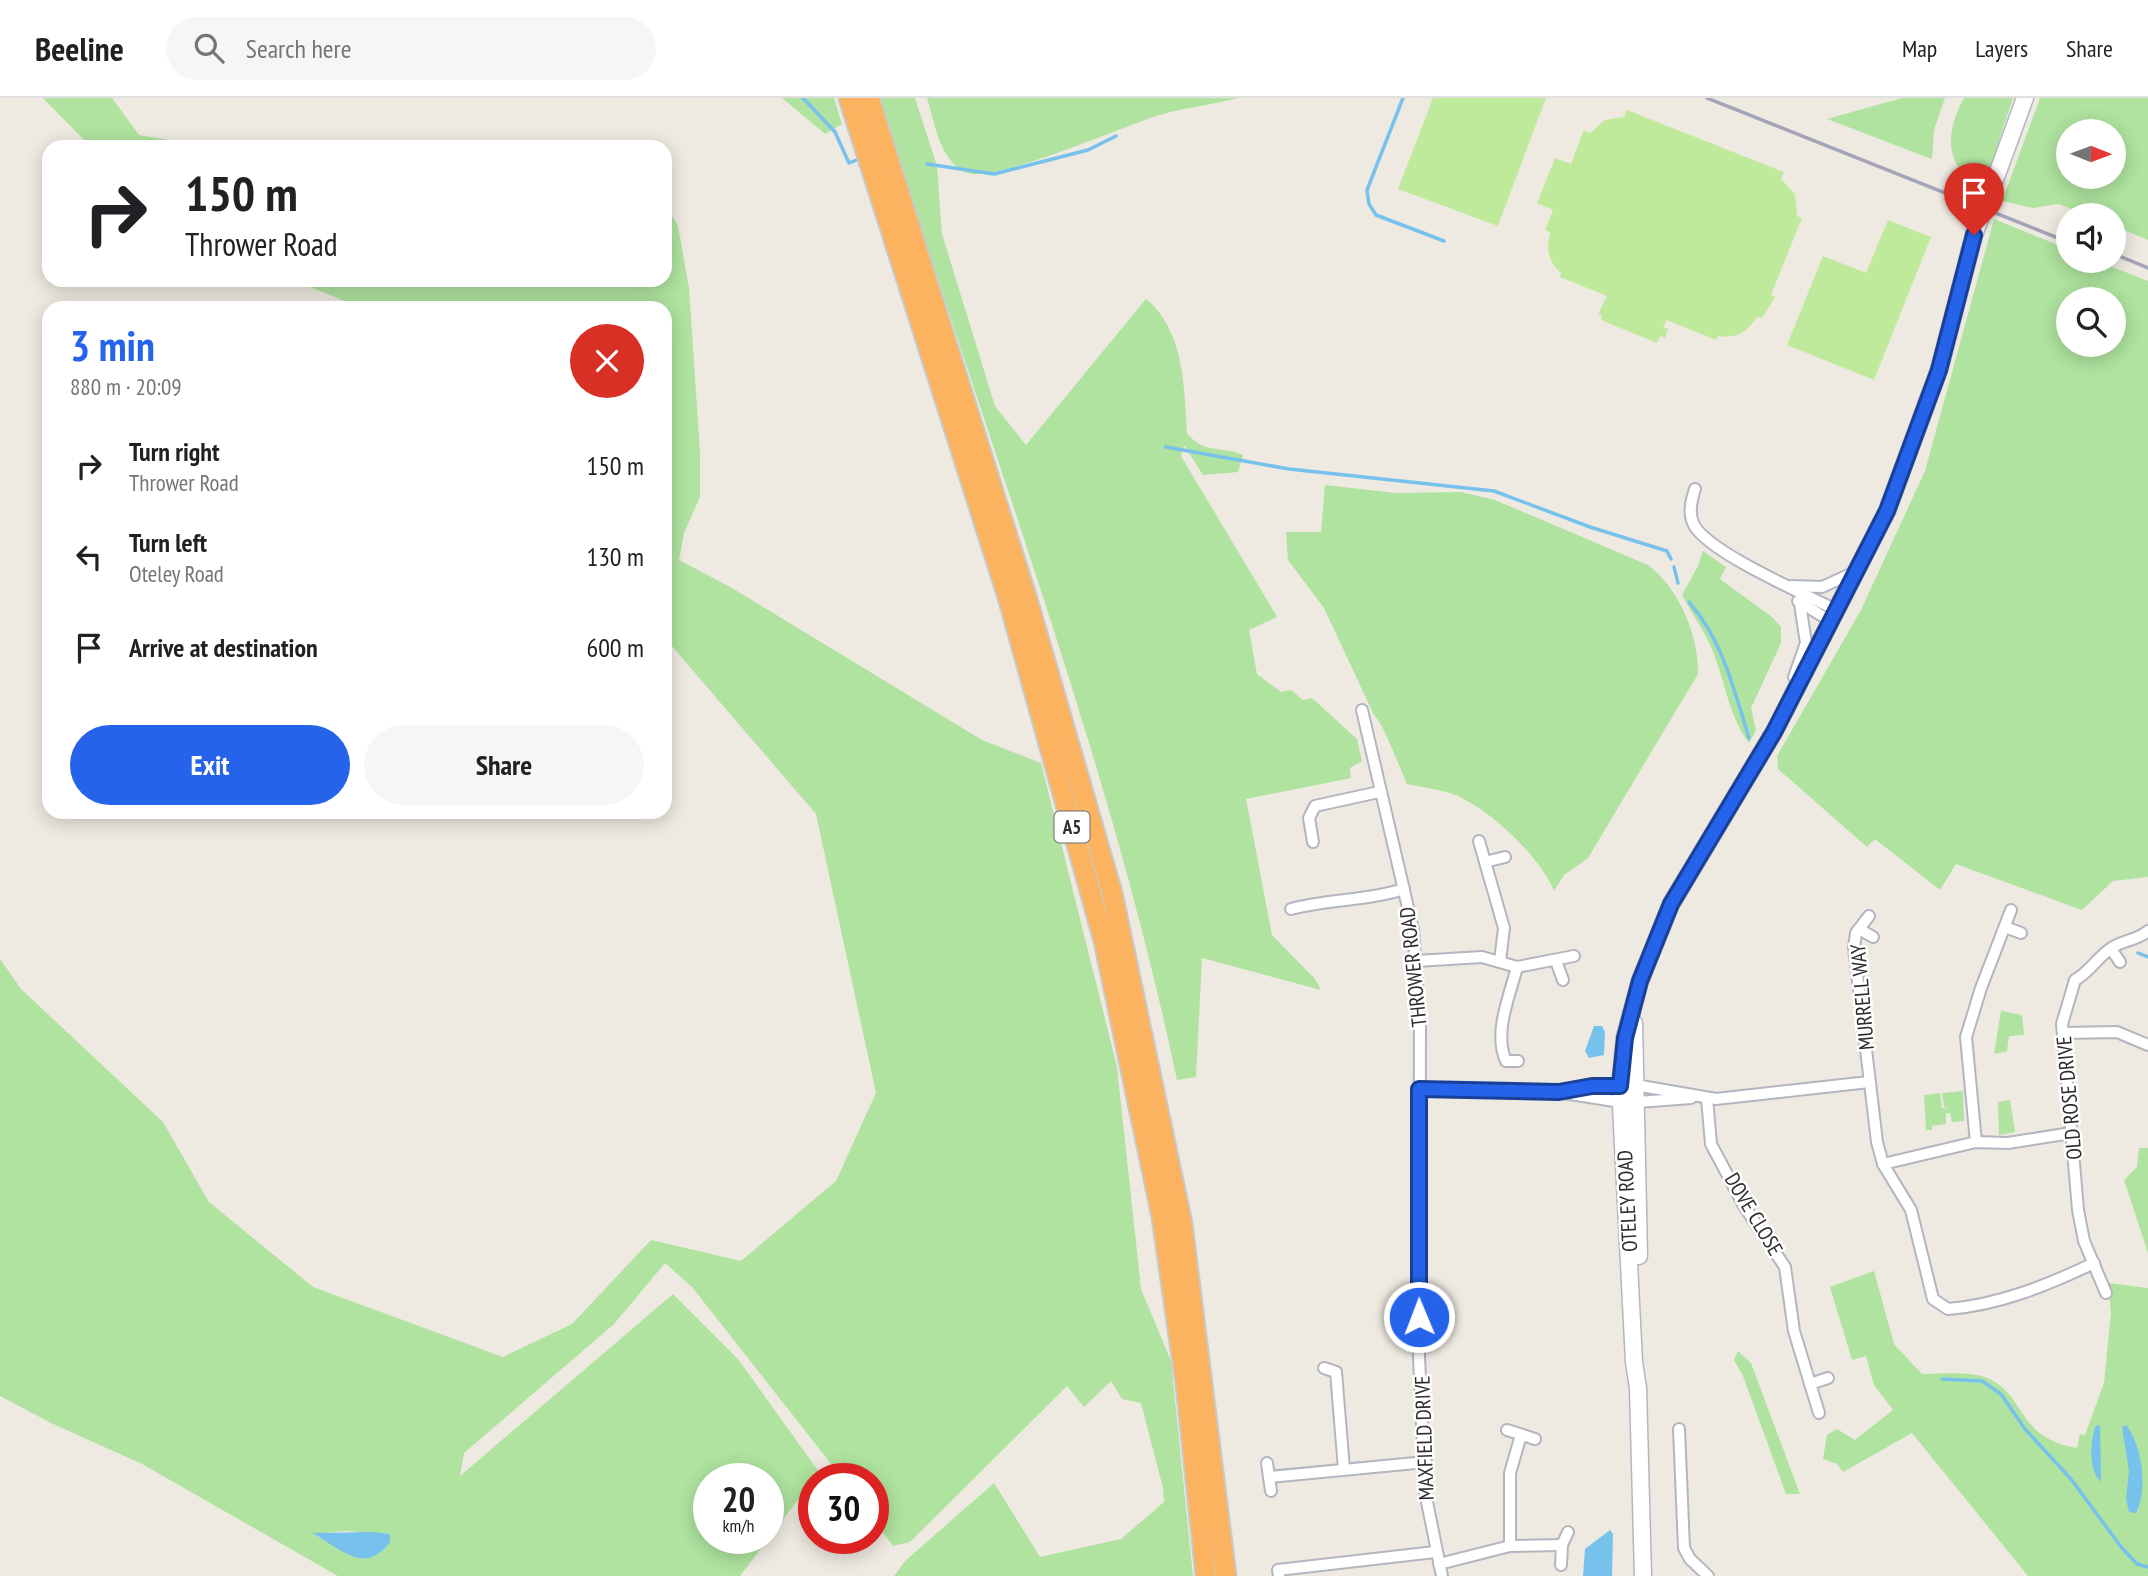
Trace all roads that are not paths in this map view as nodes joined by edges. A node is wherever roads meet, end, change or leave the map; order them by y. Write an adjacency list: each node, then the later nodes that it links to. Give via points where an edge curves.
1 (849, 98): 68 (highway, A5, via 1008,597 1104,941 1162,1217)
2 (869, 98): 69 (highway, A5, via 1026,596 1111,893 1182,1224)
3 (2025, 98): 5 (main road, OTELEY ROAD, bridge, via 1974,235 1924,414 1887,511)
4 (1695, 489): 6 (street, via 1690,507 1699,533)
5 (1858, 570): 6 (street, via 1822,587); 8 (main road, OTELEY ROAD)
6 (1785, 586): 7 (street); 8 (street)
7 (1800, 604): 8 (street); 10 (street, via 1806,643 1803,658)
8 (1835, 616): 10 (main road, OTELEY ROAD)
9 (1362, 710): 11 (street, THROWER ROAD)
10 (1774, 732): 38 (main road, OTELEY ROAD, via 1671,904 1640,981)
11 (1379, 792): 13 (street, via 1315,806 1309,818); 16 (street, THROWER ROAD)
12 (1479, 841): 15 (street)
13 (1313, 842)
14 (1506, 857): 15 (street)
15 (1485, 862): 28 (street, via 1504,928)
16 (1404, 889): 17 (street); 27 (street, THROWER ROAD)
17 (1291, 909)
18 (2011, 910): 20 (street)
19 (1869, 916): 21 (street, MURRELL WAY)
20 (2005, 927): 23 (street); 43 (street, via 1966,1037)
21 (1859, 929): 24 (street); 36 (street, MURRELL WAY, via 1854,948)
22 (2148, 930): 25 (street, OLD ROSE DRIVE)
23 (2021, 933)
24 (1873, 937)
25 (2111, 949): 30 (street); 33 (street, OLD ROSE DRIVE, via 2075,981 2064,1014)
26 (1574, 956): 29 (street)
27 (1416, 961): 28 (street, via 1468,956); 37 (street, THROWER ROAD)
28 (1500, 961): 31 (street)
29 (1556, 961): 31 (street); 32 (street)
30 (2120, 962)
31 (1517, 967): 35 (street, via 1503,1020 1501,1052 1502,1065)
32 (1563, 980)
33 (2064, 1033): 34 (street, via 2117,1032); 42 (street, OLD ROSE DRIVE)
34 (2148, 1045)
35 (1518, 1061)
36 (1869, 1082): 40 (street); 44 (street, MURRELL WAY)
37 (1419, 1089): 39 (street); 56 (street, MAXFIELD DRIVE, via 1419,1356)
38 (1625, 1091): 39 (street); 39 (street, via 1592,1086); 40 (street); 41 (main road); 50 (main road, OTELEY ROAD)
39 (1559, 1092)
40 (1704, 1098): 41 (street); 49 (street, DOVE CLOSE, via 1712,1144 1744,1206 1785,1267 1790,1314)
41 (1638, 1102): 50 (main road, OTELEY ROAD)
42 (2071, 1133): 43 (street, via 2008,1143); 45 (street, OLD ROSE DRIVE, via 2080,1227)
43 (1976, 1142): 44 (street)
44 (1883, 1164): 45 (street, MURRELL WAY, via 1911,1210 1930,1293 1941,1307 1955,1309 2011,1296)
45 (2094, 1263): 46 (street, OLD ROSE DRIVE)
46 (2106, 1293)
47 (1324, 1368): 58 (street, via 1339,1368)
48 (1828, 1378): 49 (street)
49 (1810, 1384): 51 (street, DOVE CLOSE)
50 (1638, 1388): 60 (main road, OTELEY ROAD)
51 (1819, 1413)
52 (1507, 1430): 53 (street)
53 (1521, 1435): 54 (street); 64 (street, via 1510,1473)
54 (1535, 1439)
55 (1692, 1440): 74 (street, via 1680,1435 1684,1548)
56 (1426, 1462): 58 (street); 65 (street, MAXFIELD DRIVE, via 1427,1512)
57 (1267, 1463): 59 (street)
58 (1344, 1469): 59 (street)
59 (1269, 1477): 61 (street)
60 (1641, 1490): 72 (main road, OTELEY ROAD); 73 (main road, via 1651,1570)
61 (1271, 1491)
62 (1568, 1532): 63 (street)
63 (1562, 1545): 64 (street); 67 (street)
64 (1510, 1546): 66 (street)
65 (1435, 1552): 66 (street, MAXFIELD DRIVE); 70 (street, via 1278,1570)
66 (1439, 1564): 71 (street, MAXFIELD DRIVE)
67 (1561, 1565)
68 (1206, 1576)
69 (1226, 1576)
70 (1279, 1576)
71 (1442, 1576)
72 (1643, 1576)
73 (1656, 1576)
74 (1708, 1576)

